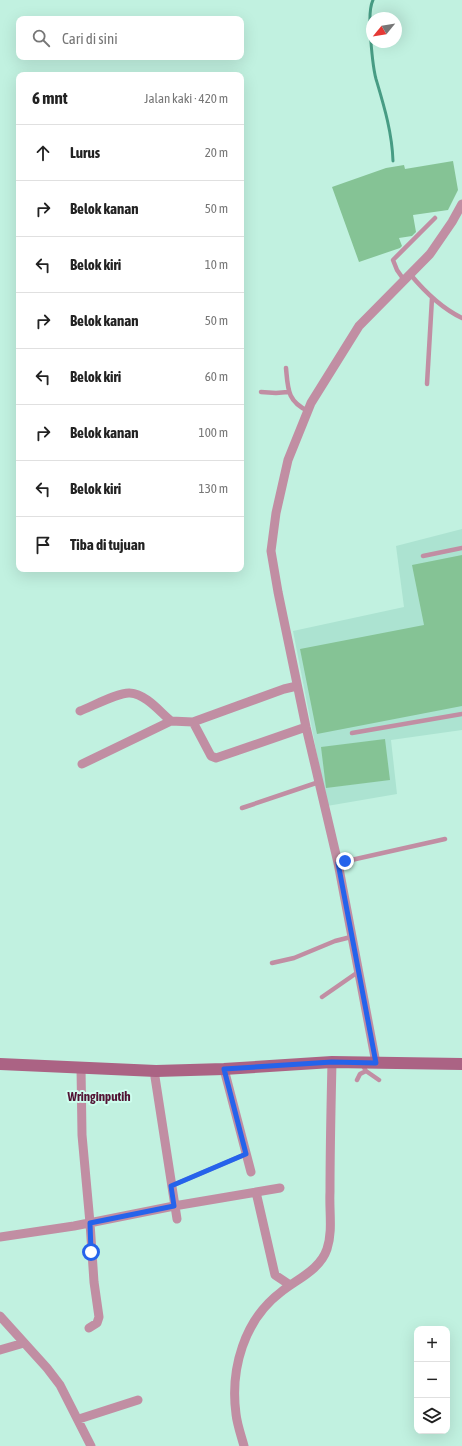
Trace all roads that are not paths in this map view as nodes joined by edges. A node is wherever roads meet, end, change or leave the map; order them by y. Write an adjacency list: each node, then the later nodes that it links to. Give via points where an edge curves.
1 (462, 204): 3 (street, via 430,254)
2 (435, 218): 3 (lane, via 393,260 396,270)
3 (407, 277): 4 (lane); 10 (street, via 359,326)
4 (432, 298): 5 (lane); 7 (lane)
5 (462, 318)
6 (286, 368): 9 (lane)
7 (427, 384)
8 (261, 392): 9 (lane)
9 (288, 392): 10 (lane, via 294,402)
10 (308, 411): 13 (street, via 288,460 276,513 271,551)
11 (462, 548): 12 (lane)
12 (422, 556)
13 (297, 686): 17 (street); 18 (street)
14 (80, 711): 16 (street, via 129,693 148,701)
15 (462, 714): 19 (lane)
16 (171, 721): 17 (street); 20 (street)
17 (193, 722): 18 (street, via 211,756 216,758)
18 (306, 727): 21 (street)
19 (352, 733)
20 (82, 764)
21 (319, 782): 22 (lane); 24 (street)
22 (242, 808)
23 (445, 839): 24 (lane)
24 (338, 863): 25 (street)
25 (352, 937): 26 (lane, via 294,958); 27 (street)
26 (272, 963)
27 (358, 972): 28 (lane); 30 (street)
28 (322, 997)
29 (332, 1062): 34 (main road); 35 (main road); 48 (street, via 330,1240 323,1259)
30 (376, 1063): 32 (main road); 34 (main road)
31 (0, 1064): 33 (main road)
32 (462, 1064)
33 (81, 1067): 36 (main road); 46 (street, via 82,1135)
34 (364, 1067): 37 (lane); 38 (lane)
35 (224, 1069): 36 (main road); 39 (street)
36 (156, 1071): 41 (street)
37 (357, 1080)
38 (379, 1080)
39 (246, 1154): 40 (street); 41 (lane)
40 (251, 1172)
41 (171, 1186): 44 (street)
42 (280, 1188): 43 (street)
43 (256, 1192): 44 (street); 48 (street, via 275,1275)
44 (174, 1206): 45 (street); 46 (street)
45 (177, 1219)
46 (90, 1223): 47 (street); 50 (street, via 99,1318 97,1323)
47 (0, 1237)
48 (290, 1285): 56 (street, via 258,1316 243,1342 235,1383 235,1399 236,1415)
49 (0, 1316): 51 (street)
50 (89, 1328)
51 (24, 1343): 52 (street); 54 (street, via 60,1385)
52 (0, 1350)
53 (138, 1400): 54 (street)
54 (79, 1419): 55 (street)
55 (91, 1446)
56 (244, 1446)

